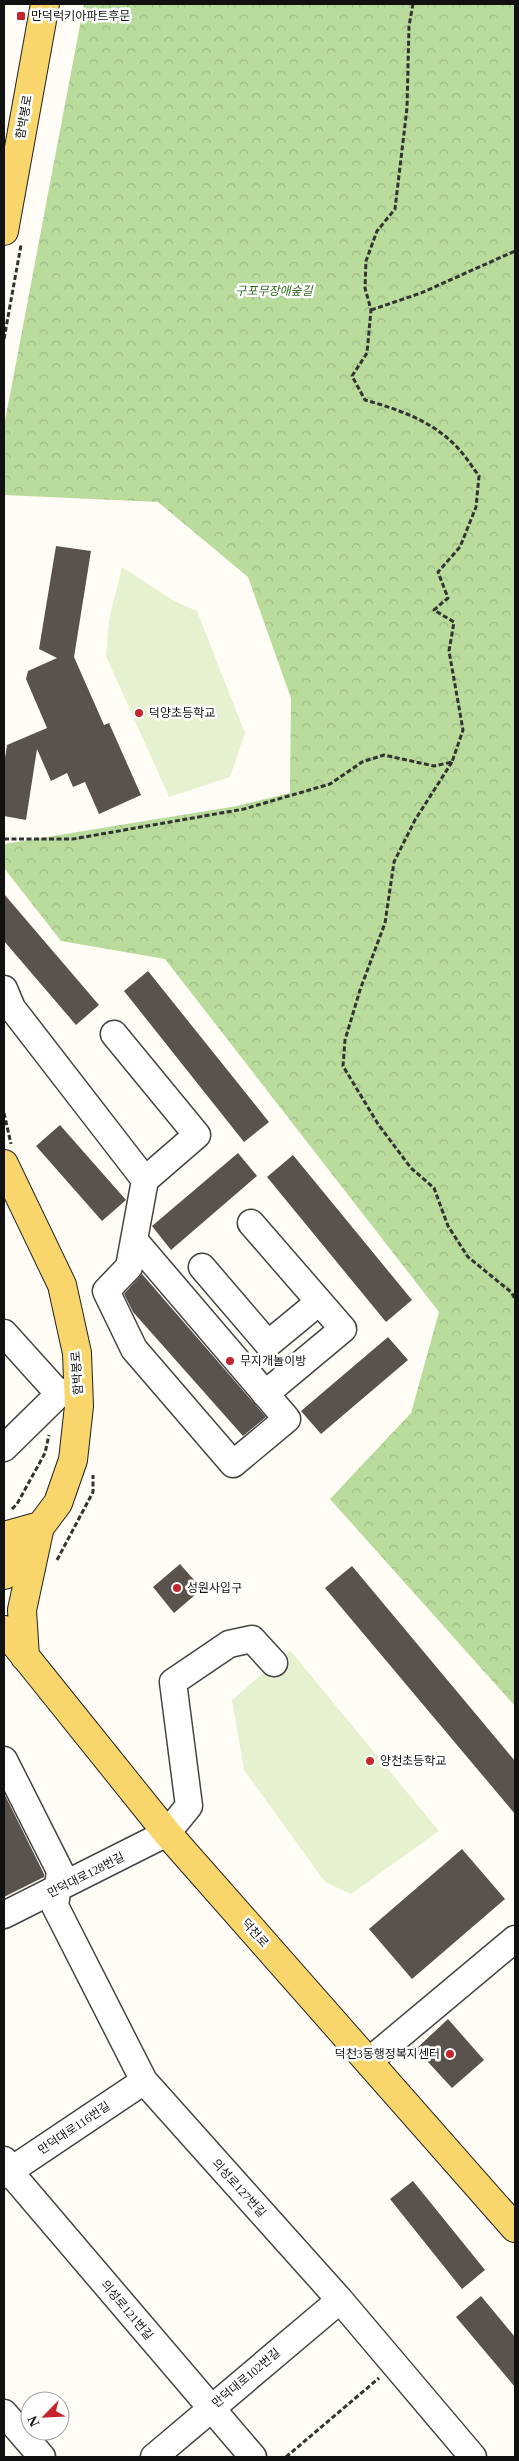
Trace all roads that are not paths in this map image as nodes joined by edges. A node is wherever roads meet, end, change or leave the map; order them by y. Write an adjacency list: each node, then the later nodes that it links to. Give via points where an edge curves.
1 (45, 4): 2 (main road, 함박봉로)
2 (4, 231)
3 (4, 988): 6 (street, via 12,1008)
4 (114, 1034): 6 (street, via 197,1135)
5 (4, 1164): 12 (main road, 함박봉로, via 62,1285 77,1352)
6 (145, 1180): 8 (street)
7 (251, 1223): 10 (street)
8 (134, 1240): 13 (street); 13 (street, via 130,1267 106,1291 134,1349 233,1464 287,1419)
9 (202, 1267): 10 (street, via 268,1344)
10 (319, 1302): 13 (street, via 343,1329)
11 (4, 1333): 12 (street)
12 (69, 1391): 14 (street); 15 (main road, 함박봉로, via 79,1406 73,1460 58,1503)
13 (265, 1394)
14 (4, 1448)
15 (40, 1526): 16 (main road); 17 (main road, 함박봉로); 19 (main road, via 22,1610)
16 (4, 1536)
17 (4, 1575)
18 (4, 1630): 19 (main road, 덕천로)
19 (24, 1657): 22 (main road, 덕천로)
20 (274, 1663): 22 (street, via 252,1639 229,1644 173,1682 189,1806)
21 (4, 1760): 23 (street, 의성로127번길, via 60,1871)
22 (167, 1833): 23 (street, 만덕대로128번길); 26 (main road, 덕천로)
23 (58, 1890): 24 (street, 만덕대로128번길); 27 (street, 의성로127번길, via 55,1906)
24 (4, 1915)
25 (515, 1939): 26 (street)
26 (369, 2061): 29 (main road, 덕천로)
27 (144, 2080): 28 (street, 만덕대로116번길); 30 (street, 의성로127번길)
28 (6, 2168): 31 (street, 의성로121번길)
29 (515, 2228)
30 (340, 2300): 31 (street, 만덕대로102번길); 36 (street, 의성로127번길)
31 (210, 2408): 34 (street, 만덕대로102번길); 35 (street, 의성로121번길)
32 (4, 2412): 33 (street)
33 (42, 2457)
34 (154, 2457)
35 (253, 2457)
36 (472, 2457)

